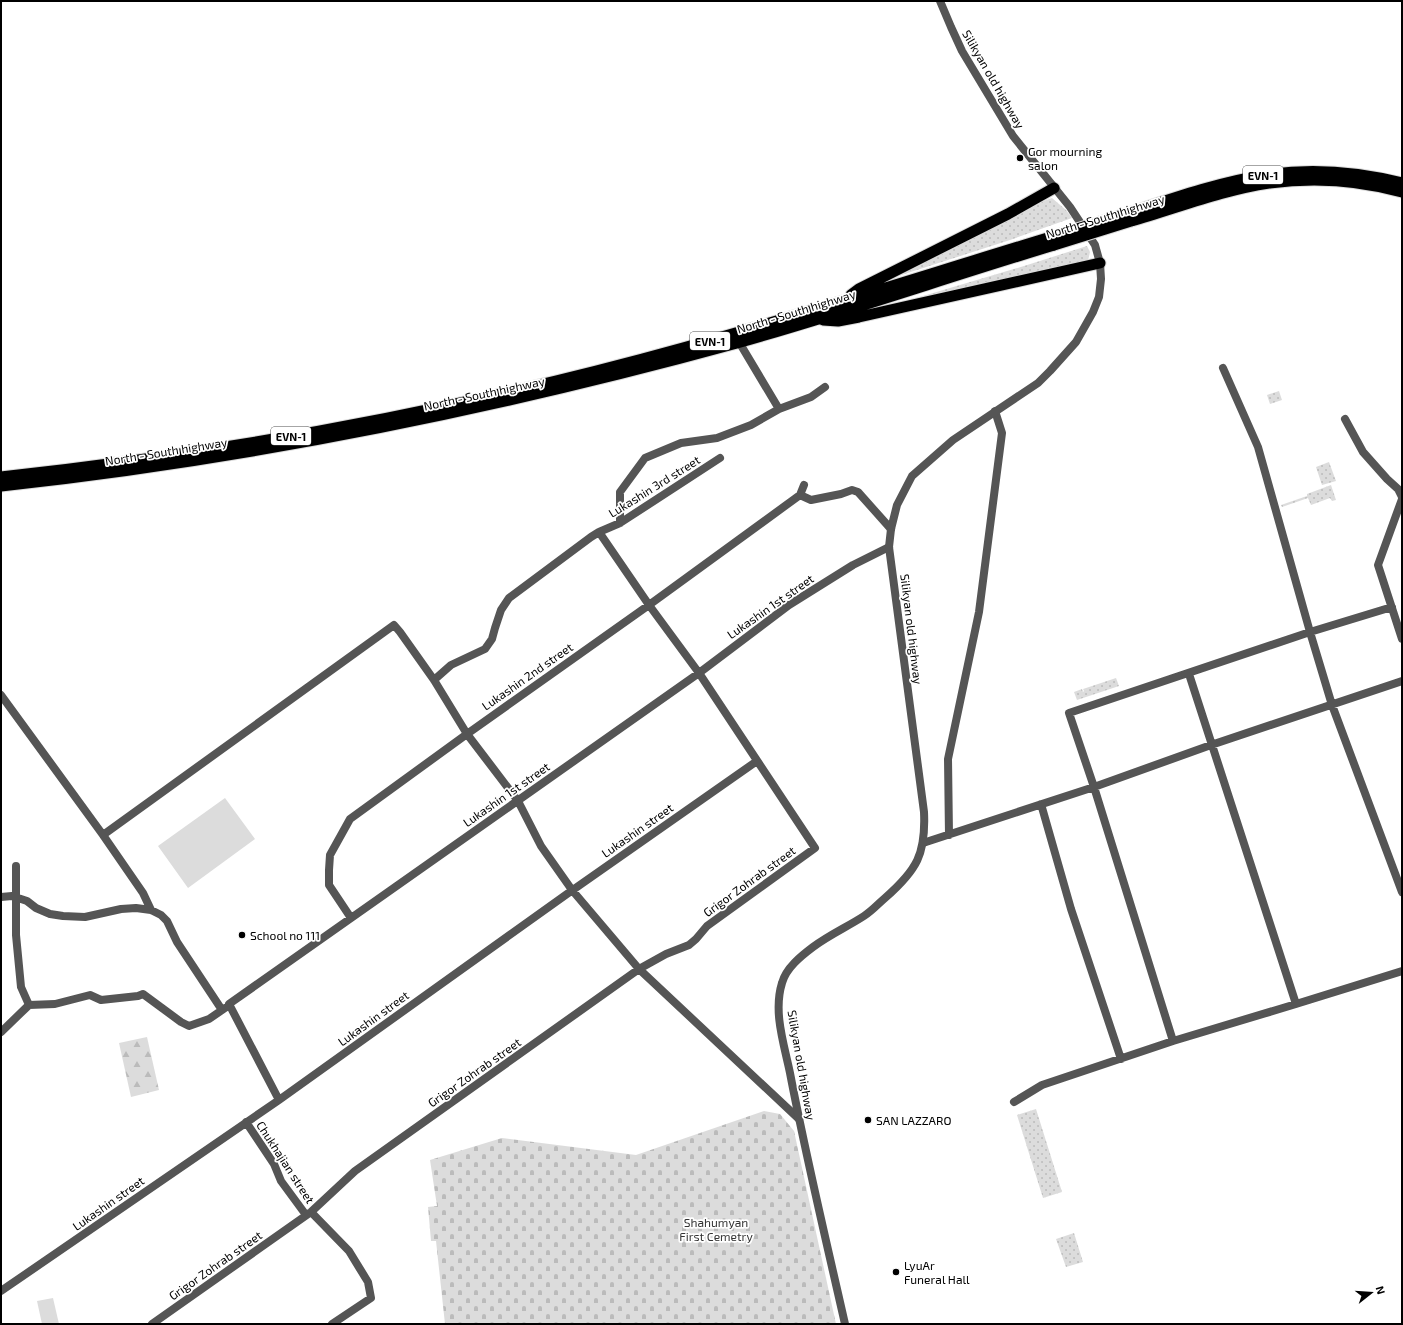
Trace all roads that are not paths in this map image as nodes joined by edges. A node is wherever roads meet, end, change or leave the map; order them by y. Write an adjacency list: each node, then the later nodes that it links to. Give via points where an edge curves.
1 (940, 1): 3 (street, Silikyan old highway, via 962,52 1013,136)
2 (1402, 183): 5 (highway, North - South highway / EVN-1, via 1344,173 1306,171 1274,174 1216,186)
3 (1054, 188): 7 (street, Silikyan old highway, via 1095,245); 8 (highway, via 859,289)
4 (1402, 192): 5 (highway, North - South highway / EVN-1, via 1346,181 1268,183)
5 (1144, 213): 6 (highway, North - South highway / EVN-1, bridge)
6 (1053, 241): 8 (highway, North - South highway / EVN-1); 9 (highway, North - South highway / EVN-1)
7 (1100, 262): 9 (highway, via 838,321); 14 (street, Silikyan old highway, via 1099,297 1076,342 1038,382)
8 (842, 301): 17 (highway, North - South highway / EVN-1, via 681,349 440,407 235,445 133,461)
9 (816, 319): 10 (highway, North - South highway / EVN-1)
10 (739, 342): 13 (street); 19 (highway, North - South highway / EVN-1, via 544,393 372,430 191,462)
11 (1223, 368): 28 (street, via 1258,447)
12 (825, 387): 13 (street, via 811,397)
13 (779, 409): 22 (street, via 751,425 717,438 681,443 645,458 620,492)
14 (995, 411): 23 (street, Silikyan old highway, via 953,440 912,476 897,505); 43 (street, via 1002,433 979,612 948,759)
15 (1345, 419): 21 (street, via 1363,452 1398,489)
16 (720, 458): 22 (street, Lukashin 3rd street)
17 (1, 477)
18 (804, 485): 20 (street)
19 (1, 486)
20 (800, 495): 23 (street, via 811,500 852,490 858,492); 26 (street, Lukashin 2nd street)
21 (1402, 498): 27 (street, via 1378,565)
22 (620, 523): 24 (street, Lukashin 3rd street)
23 (891, 529): 25 (street, Silikyan old highway)
24 (599, 532): 26 (street); 32 (street, Lukashin 3rd street, via 509,598 501,610 492,639 485,649 451,665)
25 (889, 548): 30 (street, Lukashin 1st street, via 853,565 789,605); 44 (street, Silikyan old highway, via 924,812)
26 (649, 605): 30 (street); 36 (street, Lukashin 2nd street)
27 (1392, 607): 28 (street); 29 (street)
28 (1310, 632): 31 (street); 35 (street)
29 (1402, 639)
30 (699, 673): 38 (street); 40 (street, Lukashin 1st street)
31 (1189, 674): 37 (street); 39 (street, via 1069,713)
32 (434, 680): 36 (street); 42 (street, via 394,625)
33 (1402, 681): 35 (street)
34 (1, 695): 42 (street)
35 (1332, 705): 37 (street); 47 (street)
36 (467, 734): 40 (street); 51 (street, Lukashin 2nd street, via 350,819 330,855 329,885)
37 (1211, 745): 39 (street); 55 (street)
38 (757, 761): 46 (street, Lukashin street); 52 (street, Grigor Zohrab street, via 815,848 707,926 689,945)
39 (1094, 787): 41 (street); 59 (street)
40 (518, 801): 46 (street, via 541,846); 51 (street, Lukashin 1st street)
41 (1041, 804): 43 (street); 60 (street, via 1071,909)
42 (102, 835): 50 (street, via 143,893)
43 (949, 835): 44 (street)
44 (923, 843): 63 (street, Silikyan old highway, via 918,860 901,884 865,915 827,936 800,956 782,982 779,1018)
45 (16, 866): 49 (street)
46 (572, 890): 52 (street); 61 (street, Lukashin street)
47 (1402, 892)
48 (1, 897): 49 (street)
49 (15, 897): 50 (street, via 50,914 63,916 85,917 128,909); 56 (street, via 21,987)
50 (150, 910): 57 (street, via 167,921 177,942)
51 (351, 918): 54 (street, Lukashin 1st street)
52 (639, 969): 63 (street); 65 (street, Grigor Zohrab street, via 355,1171)
53 (1402, 970): 55 (street)
54 (229, 1004): 57 (street, Lukashin 1st street); 61 (street)
55 (1296, 1004): 59 (street)
56 (29, 1005): 57 (street, Lukashin 1st street, via 55,1004 90,995 101,1000 143,994 189,1026 209,1019); 58 (street)
57 (222, 1010)
58 (1, 1032)
59 (1173, 1041): 60 (street)
60 (1121, 1059): 62 (street, via 1042,1085)
61 (279, 1100): 64 (street, Lukashin street)
62 (1014, 1102)
63 (799, 1119): 69 (street, Silikyan old highway)
64 (246, 1122): 65 (street, Chukhajian street, via 274,1164 281,1181); 66 (street, Lukashin street)
65 (309, 1214): 67 (street, Grigor Zohrab street); 68 (street, Chukhajian street, via 349,1251 368,1282 371,1298)
66 (1, 1291)
67 (152, 1324)
68 (332, 1324)
69 (845, 1324)

